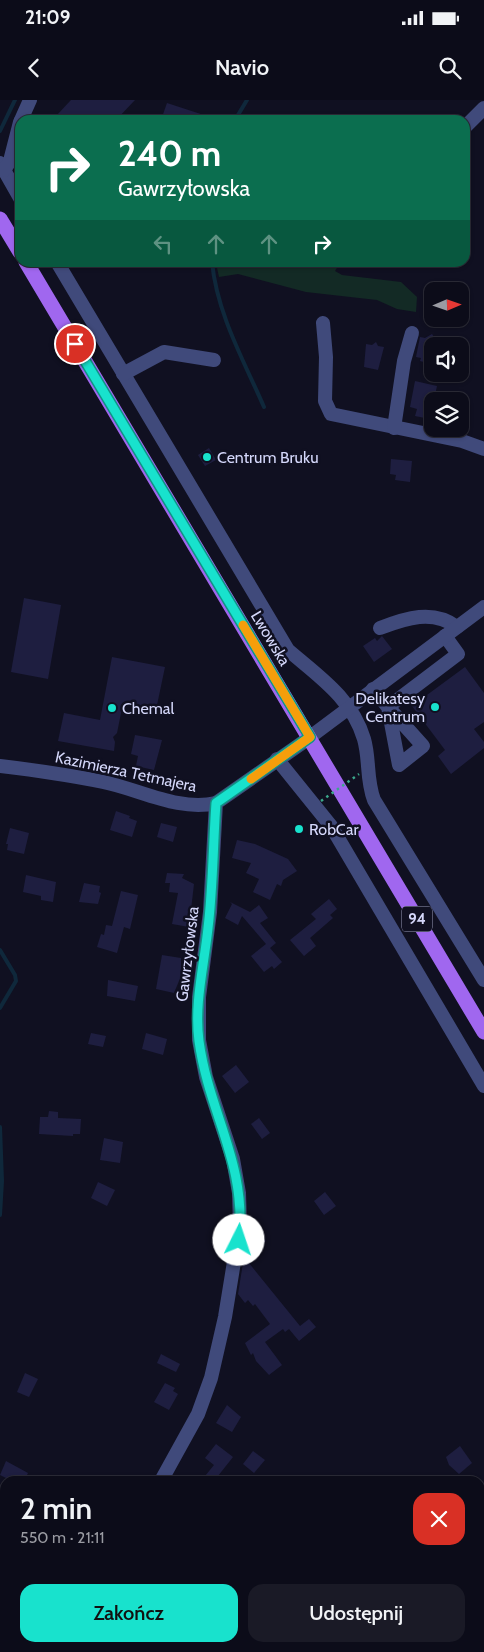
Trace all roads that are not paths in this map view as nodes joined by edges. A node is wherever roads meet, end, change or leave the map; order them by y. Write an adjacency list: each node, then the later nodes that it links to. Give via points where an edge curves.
1 (30, 100): 3 (street)
2 (484, 108): 4 (street)
3 (23, 115)
4 (470, 122)
5 (15, 141): 6 (street, via 10,161)
6 (2, 166): 7 (street)
7 (15, 189)
8 (0, 219): 9 (main road)
9 (15, 244)
10 (29, 267): 24 (main road, Lwowska / 94)
11 (60, 267): 15 (street)
12 (323, 323): 16 (street, via 325,400 331,414)
13 (412, 333): 16 (street, via 404,361)
14 (214, 360): 15 (street, via 164,352)
15 (123, 374): 23 (street, via 288,650 331,685)
16 (394, 428): 17 (street, via 462,441)
17 (484, 449)
18 (484, 607): 19 (street)
19 (457, 627): 20 (street, via 445,618 427,617 406,619); 21 (street)
20 (380, 628)
21 (445, 636): 22 (street); 22 (street, via 458,654 388,707)
22 (373, 689): 23 (street)
23 (348, 708): 24 (street); 28 (street, via 364,740 369,788 374,800)
24 (310, 737): 25 (street); 29 (main road, Lwowska / 94)
25 (277, 759): 27 (street); 30 (street, via 332,826)
26 (0, 766): 27 (street, Kazimierza Tetmajera, via 103,782 180,803)
27 (216, 803): 31 (street, Gawrzyłowska, via 210,912 199,997 199,1040 206,1077 233,1159 240,1225 230,1294 212,1378 198,1414)
28 (484, 980)
29 (484, 1032)
30 (484, 1086)
31 (164, 1476)

